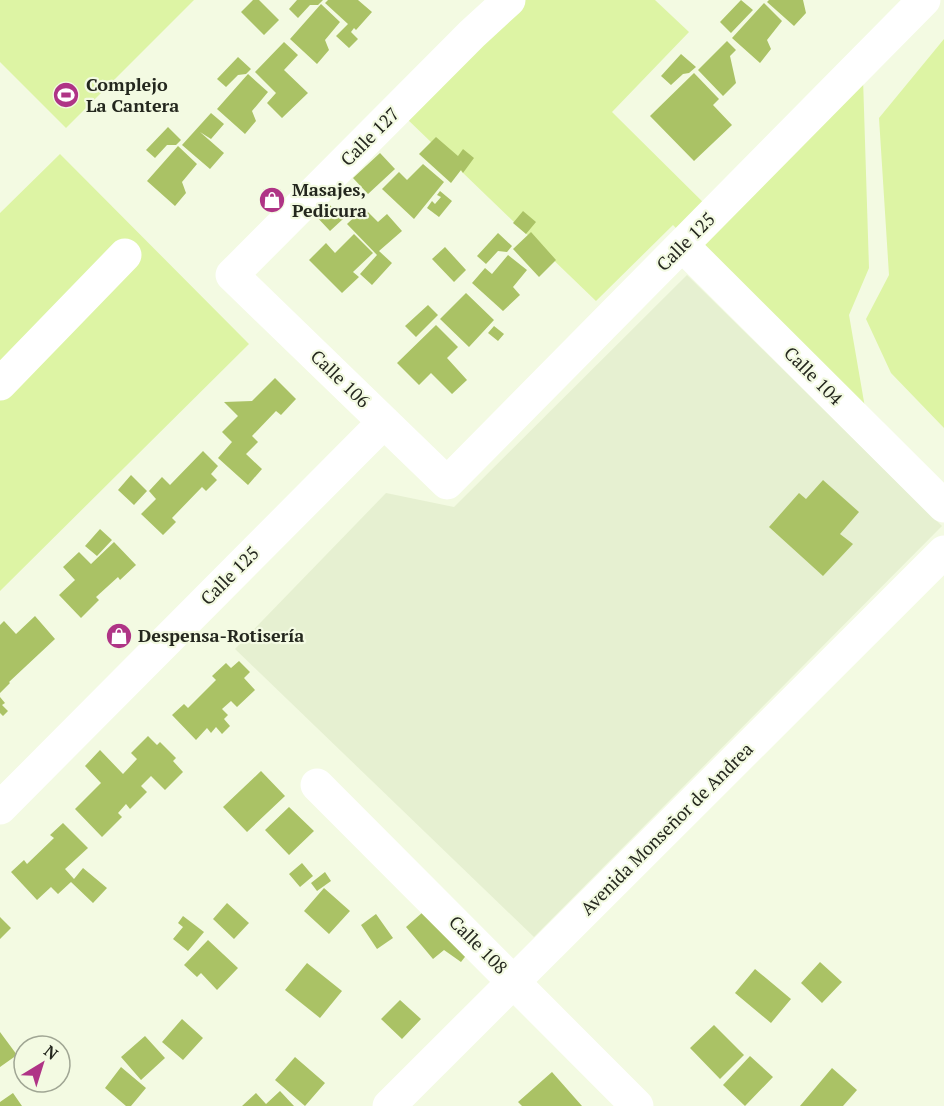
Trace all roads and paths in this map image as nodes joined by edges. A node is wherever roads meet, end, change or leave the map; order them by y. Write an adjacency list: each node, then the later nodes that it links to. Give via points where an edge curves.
1 (509, 0): 5 (street, Calle 127)
2 (924, 0): 3 (street, Calle 125)
3 (682, 245): 8 (street, Calle 125); 9 (street, Calle 104)
4 (125, 255): 6 (street)
5 (232, 275): 7 (street, Calle 106)
6 (0, 384)
7 (384, 422): 8 (street, Calle 106); 12 (street, Calle 125)
8 (447, 483)
9 (944, 506)
10 (944, 552): 13 (street, Avenida Monseñor de Andrea)
11 (317, 785): 13 (street, Calle 108)
12 (0, 808)
13 (514, 981): 14 (street, Avenida Monseñor de Andrea); 15 (street, Calle 108)
14 (389, 1106)
15 (637, 1106)

